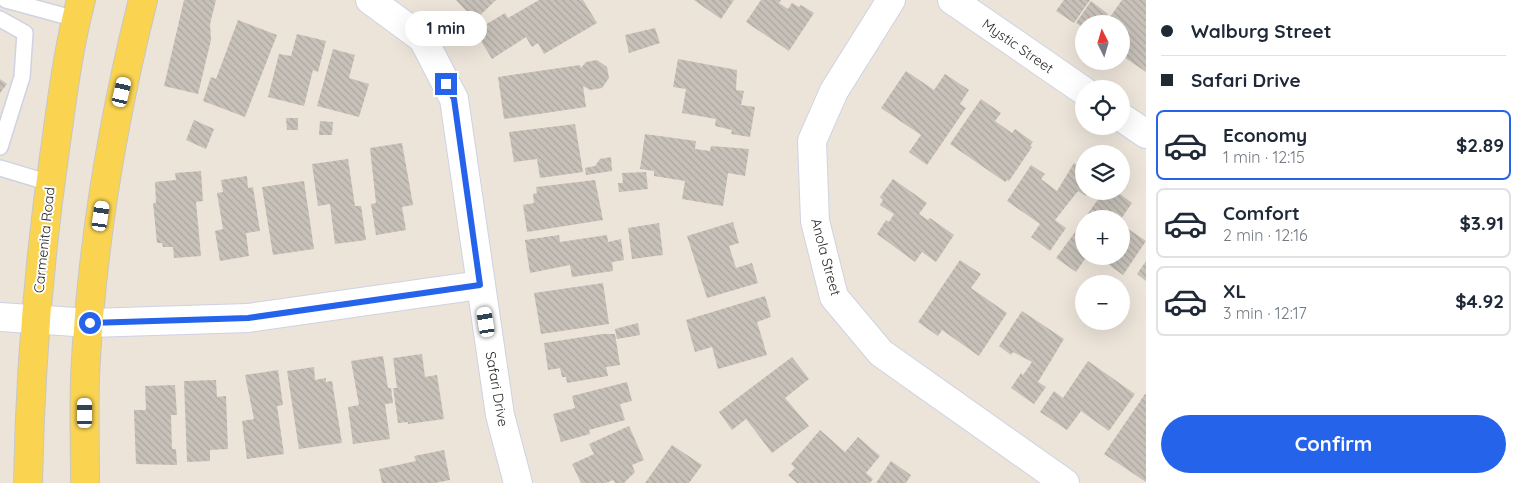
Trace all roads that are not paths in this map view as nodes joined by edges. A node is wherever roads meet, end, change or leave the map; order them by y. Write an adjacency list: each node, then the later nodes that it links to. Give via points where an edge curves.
1 (6, 0): 6 (lane)
2 (143, 0): 17 (main road, via 109,156)
3 (370, 0): 14 (street, Safari Drive, via 423,39 454,99)
4 (891, 0): 21 (street, Anola Street, via 834,91 812,141 815,221 834,297 881,353)
5 (952, 0): 8 (street, Mystic Street)
6 (78, 10): 13 (main road, Carmenita Road)
7 (0, 19): 11 (lane, via 25,33 22,77)
8 (1075, 85)
9 (1130, 123): 10 (street)
10 (1146, 134)
11 (0, 147)
12 (0, 168): 13 (lane)
13 (50, 183): 16 (main road, Carmenita Road)
14 (480, 285): 17 (street, via 248,318); 20 (street, Safari Drive, via 500,415)
15 (0, 316): 16 (street)
16 (36, 320): 17 (street); 18 (main road, Carmenita Road, via 29,398)
17 (90, 323): 19 (main road)
18 (28, 483)
19 (85, 483)
20 (518, 483)
21 (1065, 483)

